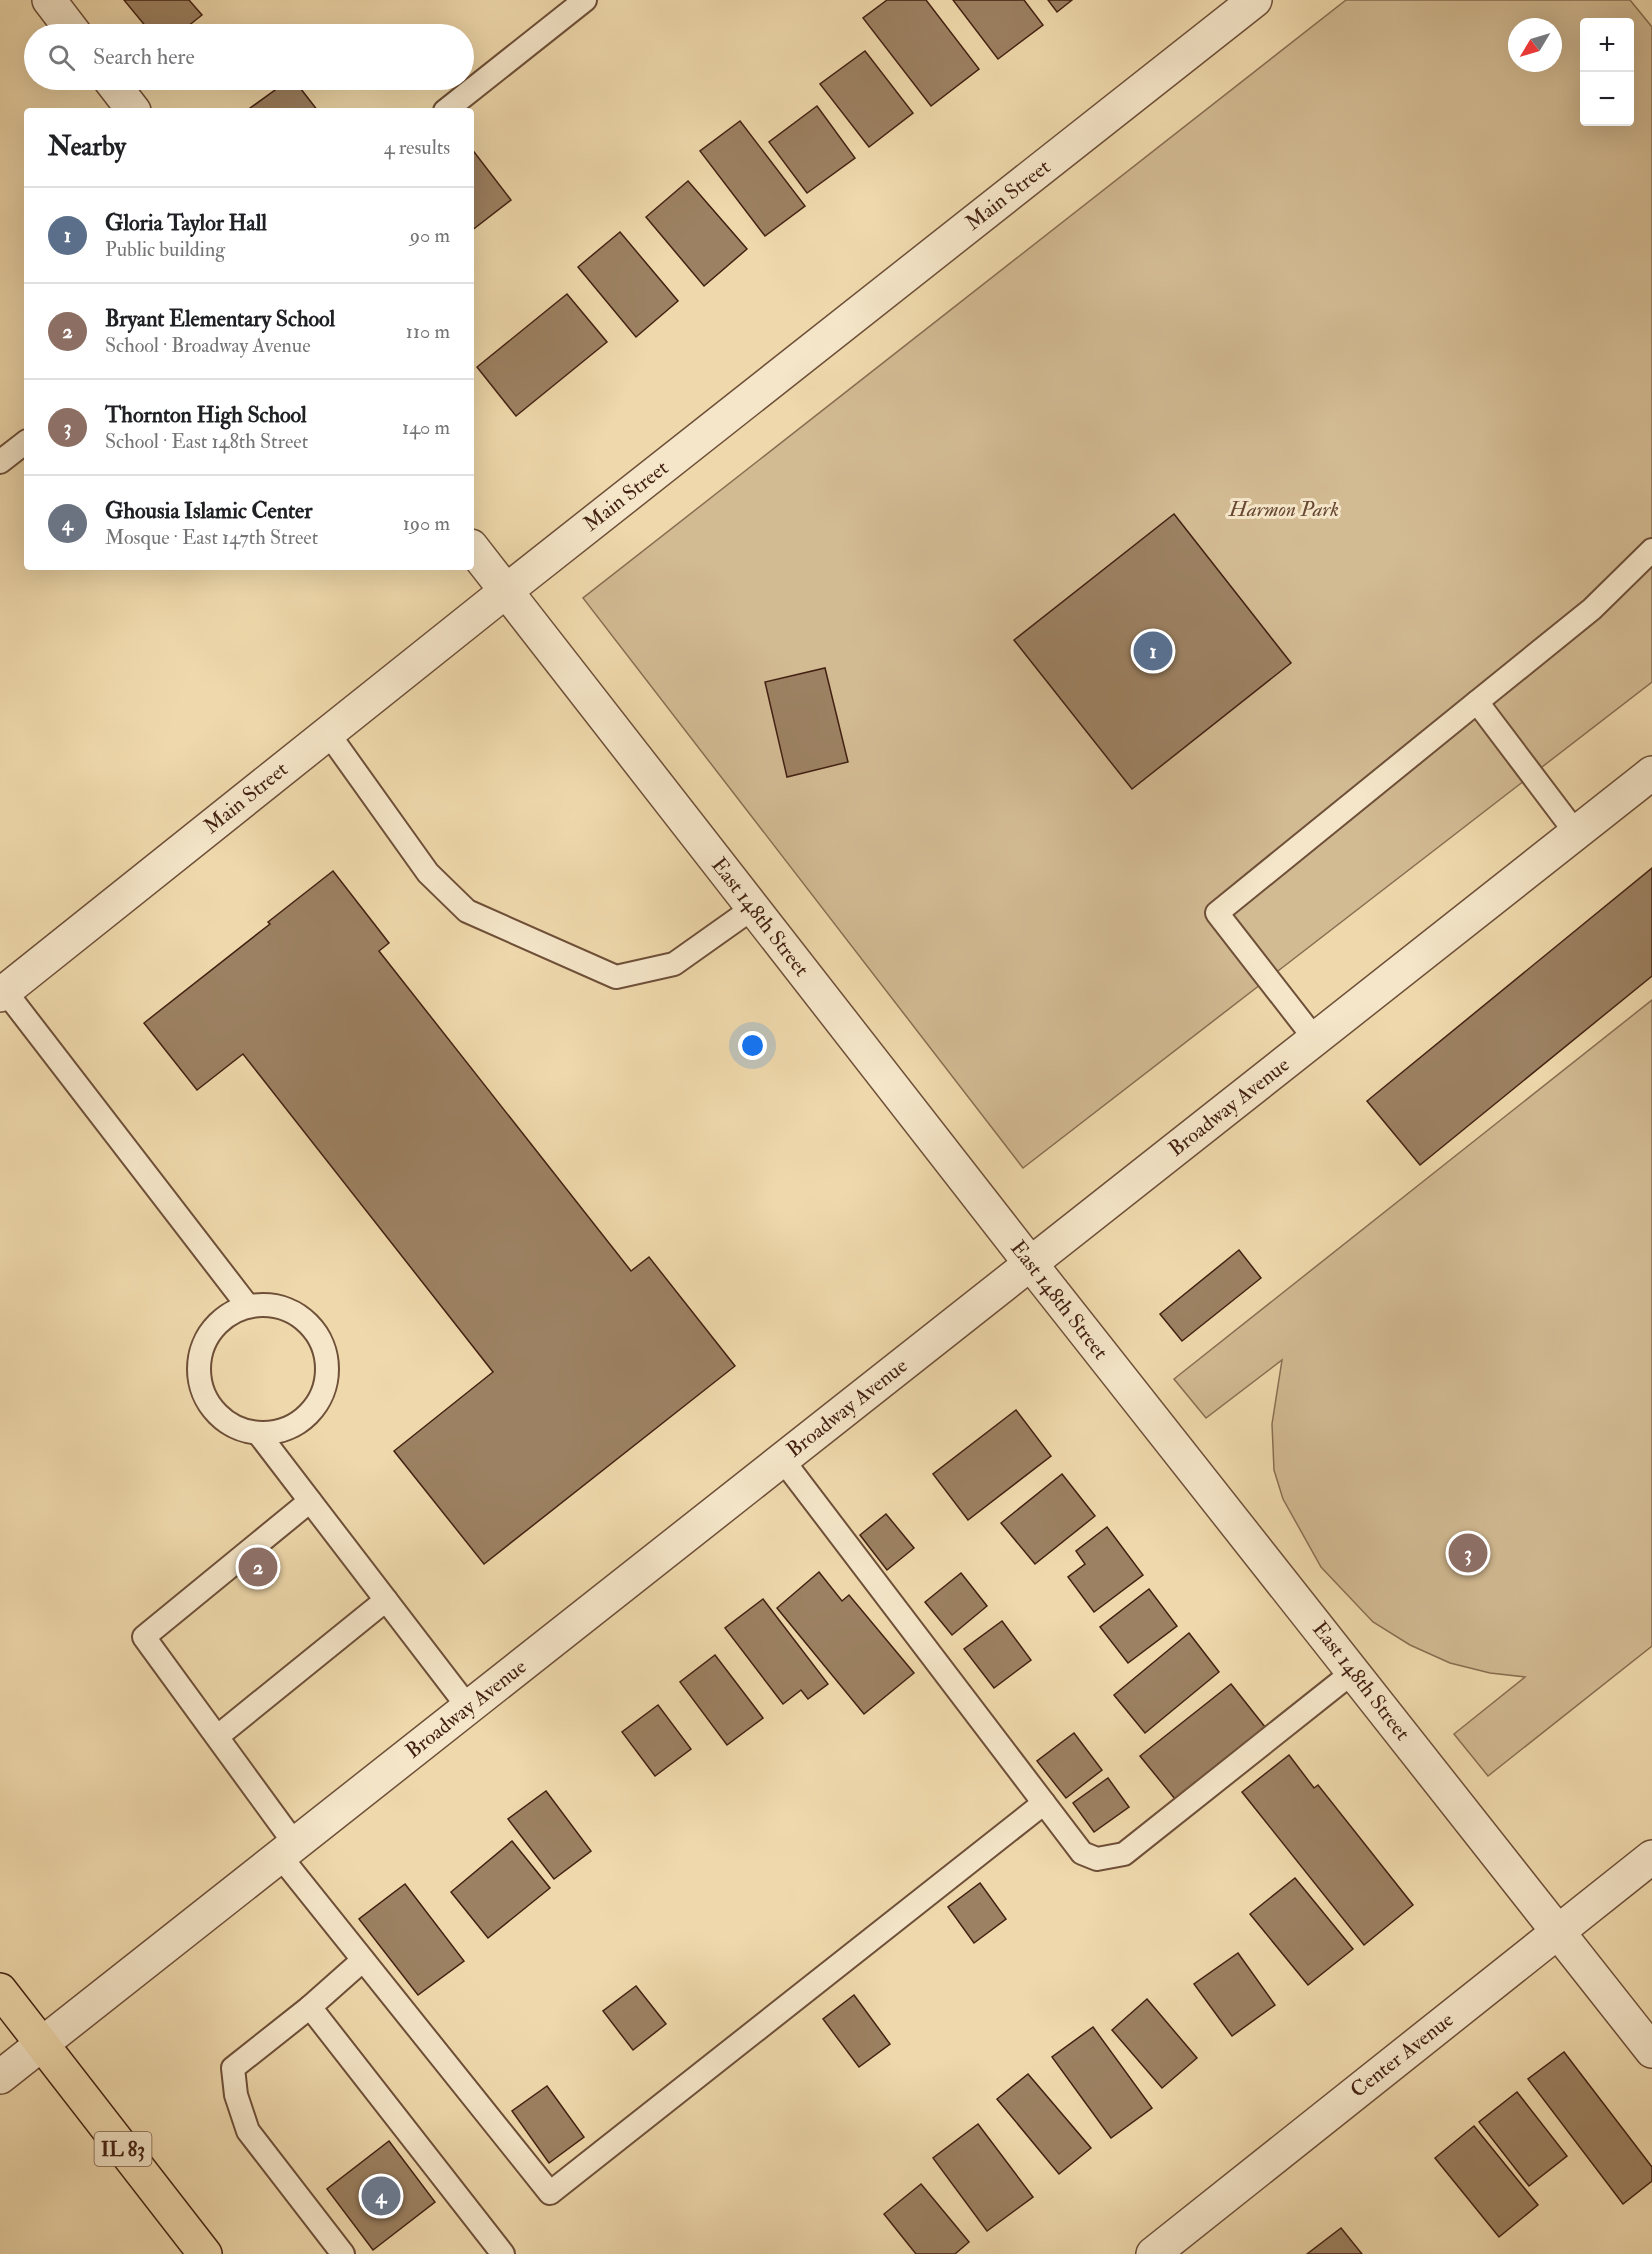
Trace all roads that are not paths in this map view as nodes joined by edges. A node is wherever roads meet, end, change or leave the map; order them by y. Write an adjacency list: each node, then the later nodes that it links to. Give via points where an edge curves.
1 (49, 0): 4 (street)
2 (585, 0): 5 (lane)
3 (1255, 0): 14 (street, Main Street)
4 (67, 24)
5 (474, 88)
6 (118, 90): 8 (street)
7 (471, 90): 9 (lane)
8 (132, 108)
9 (449, 108)
10 (24, 443): 11 (lane)
11 (0, 462)
12 (474, 550): 14 (street, East 148th Street)
13 (1652, 550): 15 (lane, via 1592,609)
14 (506, 591): 16 (street, Main Street); 19 (street, East 148th Street)
15 (1477, 702): 18 (lane); 21 (lane, via 1217,913)
16 (328, 733): 19 (lane, via 428,873 467,911 616,977 674,964); 20 (street, Main Street)
17 (1652, 773): 18 (street, Broadway Avenue)
18 (1576, 833): 21 (street, Broadway Avenue)
19 (753, 908): 22 (street, East 148th Street)
20 (2, 993): 23 (lane)
21 (1316, 1039): 22 (street, Broadway Avenue)
22 (1030, 1263): 25 (street, Broadway Avenue); 28 (street, East 148th Street)
23 (247, 1305): 24 (lane, via 219,1322 206,1339 199,1359 199,1380 206,1400 220,1417 237,1428); 24 (lane, via 278,1306 297,1315 314,1329 324,1347 328,1368 324,1390 314,1409 299,1423 279,1432)
24 (258, 1433): 26 (lane)
25 (782, 1459): 29 (street, Broadway Avenue); 31 (lane)
26 (310, 1501): 27 (lane); 30 (lane, via 144,1638)
27 (386, 1600): 29 (lane); 30 (lane)
28 (1353, 1672): 31 (lane, via 1124,1854 1097,1859 1082,1853); 34 (street, East 148th Street)
29 (468, 1707): 32 (street, Broadway Avenue)
30 (218, 1736): 32 (lane)
31 (1044, 1803): 35 (lane, via 550,2193)
32 (287, 1850): 35 (lane); 38 (street, Broadway Avenue)
33 (1652, 1857): 34 (street, Center Avenue)
34 (1558, 1932): 39 (street, East 148th Street); 44 (street, Center Avenue)
35 (363, 1960): 37 (lane)
36 (0, 1990): 38 (main road, IL 83)
37 (310, 2007): 42 (lane, via 233,2068 236,2095 248,2131); 43 (lane)
38 (42, 2043): 40 (street, Broadway Avenue); 41 (main road, IL 83)
39 (1652, 2051)
40 (0, 2077)
41 (204, 2254)
42 (344, 2254)
43 (503, 2254)
44 (1153, 2254)

